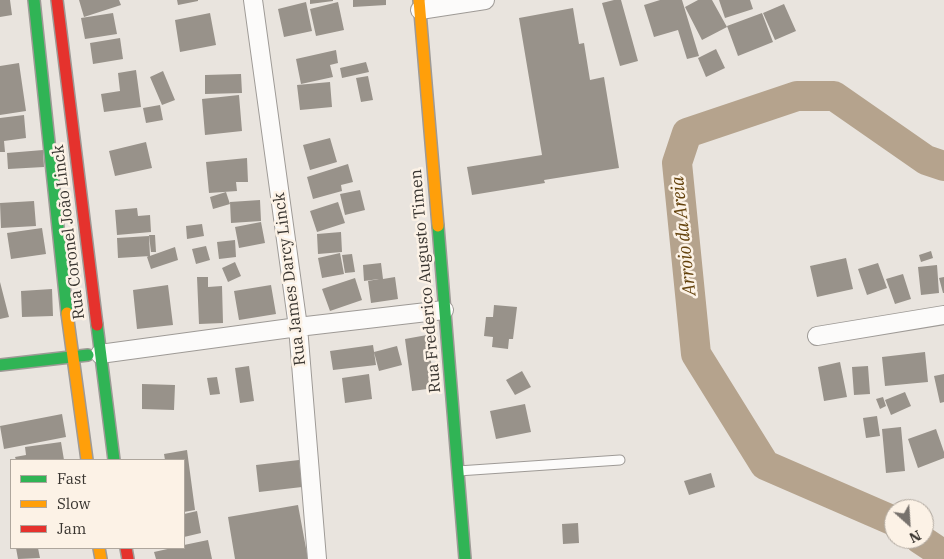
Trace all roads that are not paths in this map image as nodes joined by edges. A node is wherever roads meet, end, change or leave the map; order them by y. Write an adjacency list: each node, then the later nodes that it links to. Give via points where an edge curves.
1 (34, 0): 11 (main road, Rua Coronel João Linck)
2 (57, 0): 10 (main road, Rua Coronel João Linck)
3 (253, 0): 8 (street, Rua James Darcy Linck)
4 (485, 0): 5 (street)
5 (420, 5): 6 (main road, Rua Frederico Augusto Timen)
6 (444, 310): 8 (street); 16 (main road, Rua Frederico Augusto Timen)
7 (944, 316): 9 (street)
8 (298, 326): 10 (street); 17 (street, Rua James Darcy Linck)
9 (817, 336)
10 (100, 354): 11 (main road); 14 (main road, Rua Coronel João Linck)
11 (72, 356): 12 (main road); 13 (main road, Rua Coronel João Linck)
12 (0, 364)
13 (87, 459)
14 (114, 459)
15 (620, 460): 16 (lane)
16 (458, 471): 18 (main road, Rua Frederico Augusto Timen)
17 (317, 559)
18 (465, 559)

